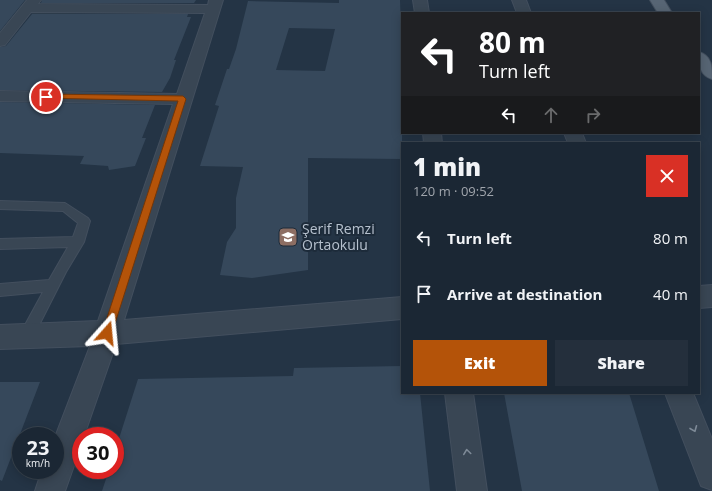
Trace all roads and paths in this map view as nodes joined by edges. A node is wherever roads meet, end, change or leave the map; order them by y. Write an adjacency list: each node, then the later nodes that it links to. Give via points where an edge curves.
1 (420, 0): 6 (street)
2 (519, 0): 7 (street)
3 (657, 0): 8 (main road)
4 (31, 4): 5 (street); 9 (street)
5 (214, 4): 13 (street)
6 (422, 12)
7 (524, 12)
8 (664, 12)
9 (0, 42)
10 (700, 58): 11 (main road)
11 (712, 74)
12 (0, 96): 13 (street)
13 (183, 99): 22 (street)
14 (0, 205): 15 (lane, via 66,207 84,221)
15 (78, 242): 16 (lane); 17 (lane)
16 (0, 244)
17 (53, 285): 18 (lane); 23 (lane)
18 (0, 290)
19 (712, 296): 20 (street)
20 (700, 297)
21 (401, 308): 22 (street)
22 (107, 333): 23 (street); 28 (street)
23 (26, 336): 24 (street)
24 (0, 337)
25 (459, 394): 29 (street, one-way to 25)
26 (679, 394): 27 (street, one-way to 27)
27 (712, 475)
28 (50, 491)
29 (472, 491)

